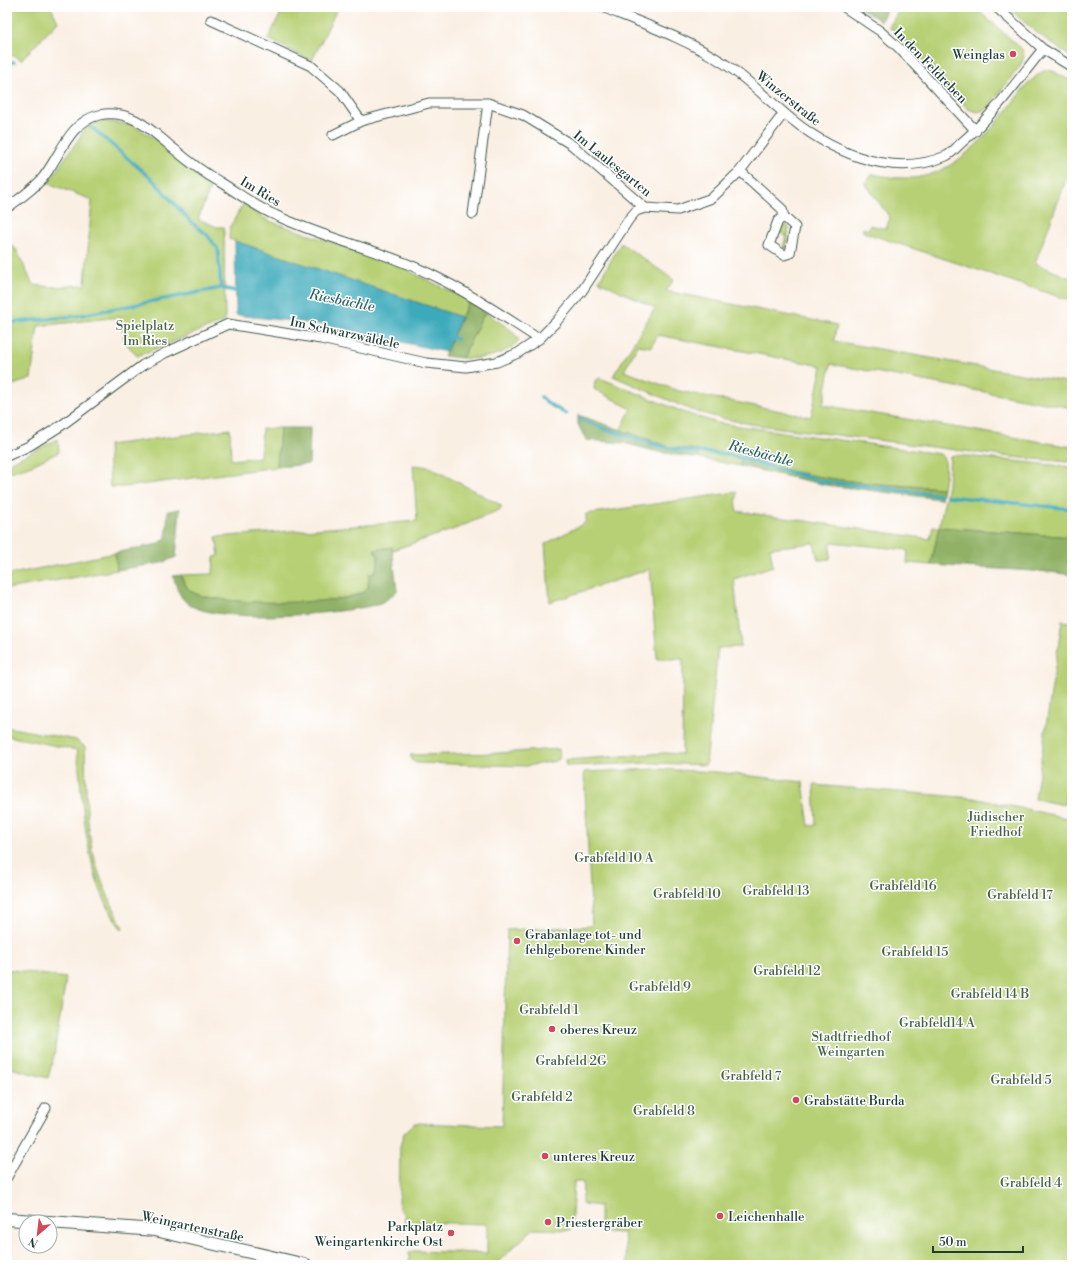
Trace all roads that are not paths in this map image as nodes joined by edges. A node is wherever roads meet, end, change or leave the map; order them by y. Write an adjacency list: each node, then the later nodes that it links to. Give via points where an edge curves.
1 (602, 7): 8 (street, Winzerstraße, via 697,47 756,87)
2 (844, 7): 10 (street, In den Feldreben, via 885,35)
3 (996, 7): 5 (street)
4 (211, 20): 9 (street, via 311,66 340,91)
5 (1043, 49): 6 (street); 10 (street, Winzerstraße)
6 (1072, 67)
7 (488, 104): 9 (street, Im Laulesgarten, via 429,104); 14 (street, Im Laulesgarten, via 523,115 572,145); 15 (street)
8 (784, 113): 10 (street, Winzerstraße, via 826,143 873,162 912,165 947,155); 12 (street, Im Laulesgarten)
9 (360, 121): 11 (street, Im Laulesgarten)
10 (976, 131)
11 (333, 135)
12 (740, 171): 14 (street, Im Laulesgarten, via 712,198 678,210); 16 (street, via 782,209)
13 (7, 208): 17 (street, Im Ries, via 43,178 71,134 86,119 100,115 129,116 145,124 214,178 274,215 438,277)
14 (645, 208): 17 (street, Im Schwarzwäldele, via 629,219 582,290)
15 (472, 214)
16 (784, 217)
17 (539, 339): 18 (street, Im Schwarzwäldele, via 518,353 497,362 466,367 426,364 321,339 228,324 143,365 62,425 29,446)
18 (7, 456)
19 (46, 1108): 20 (street)
20 (7, 1177)
21 (7, 1219): 22 (street, Weingartenstraße)
22 (18, 1220)
23 (58, 1223): 24 (street, Weingartenstraße, via 155,1230)
24 (306, 1265)

